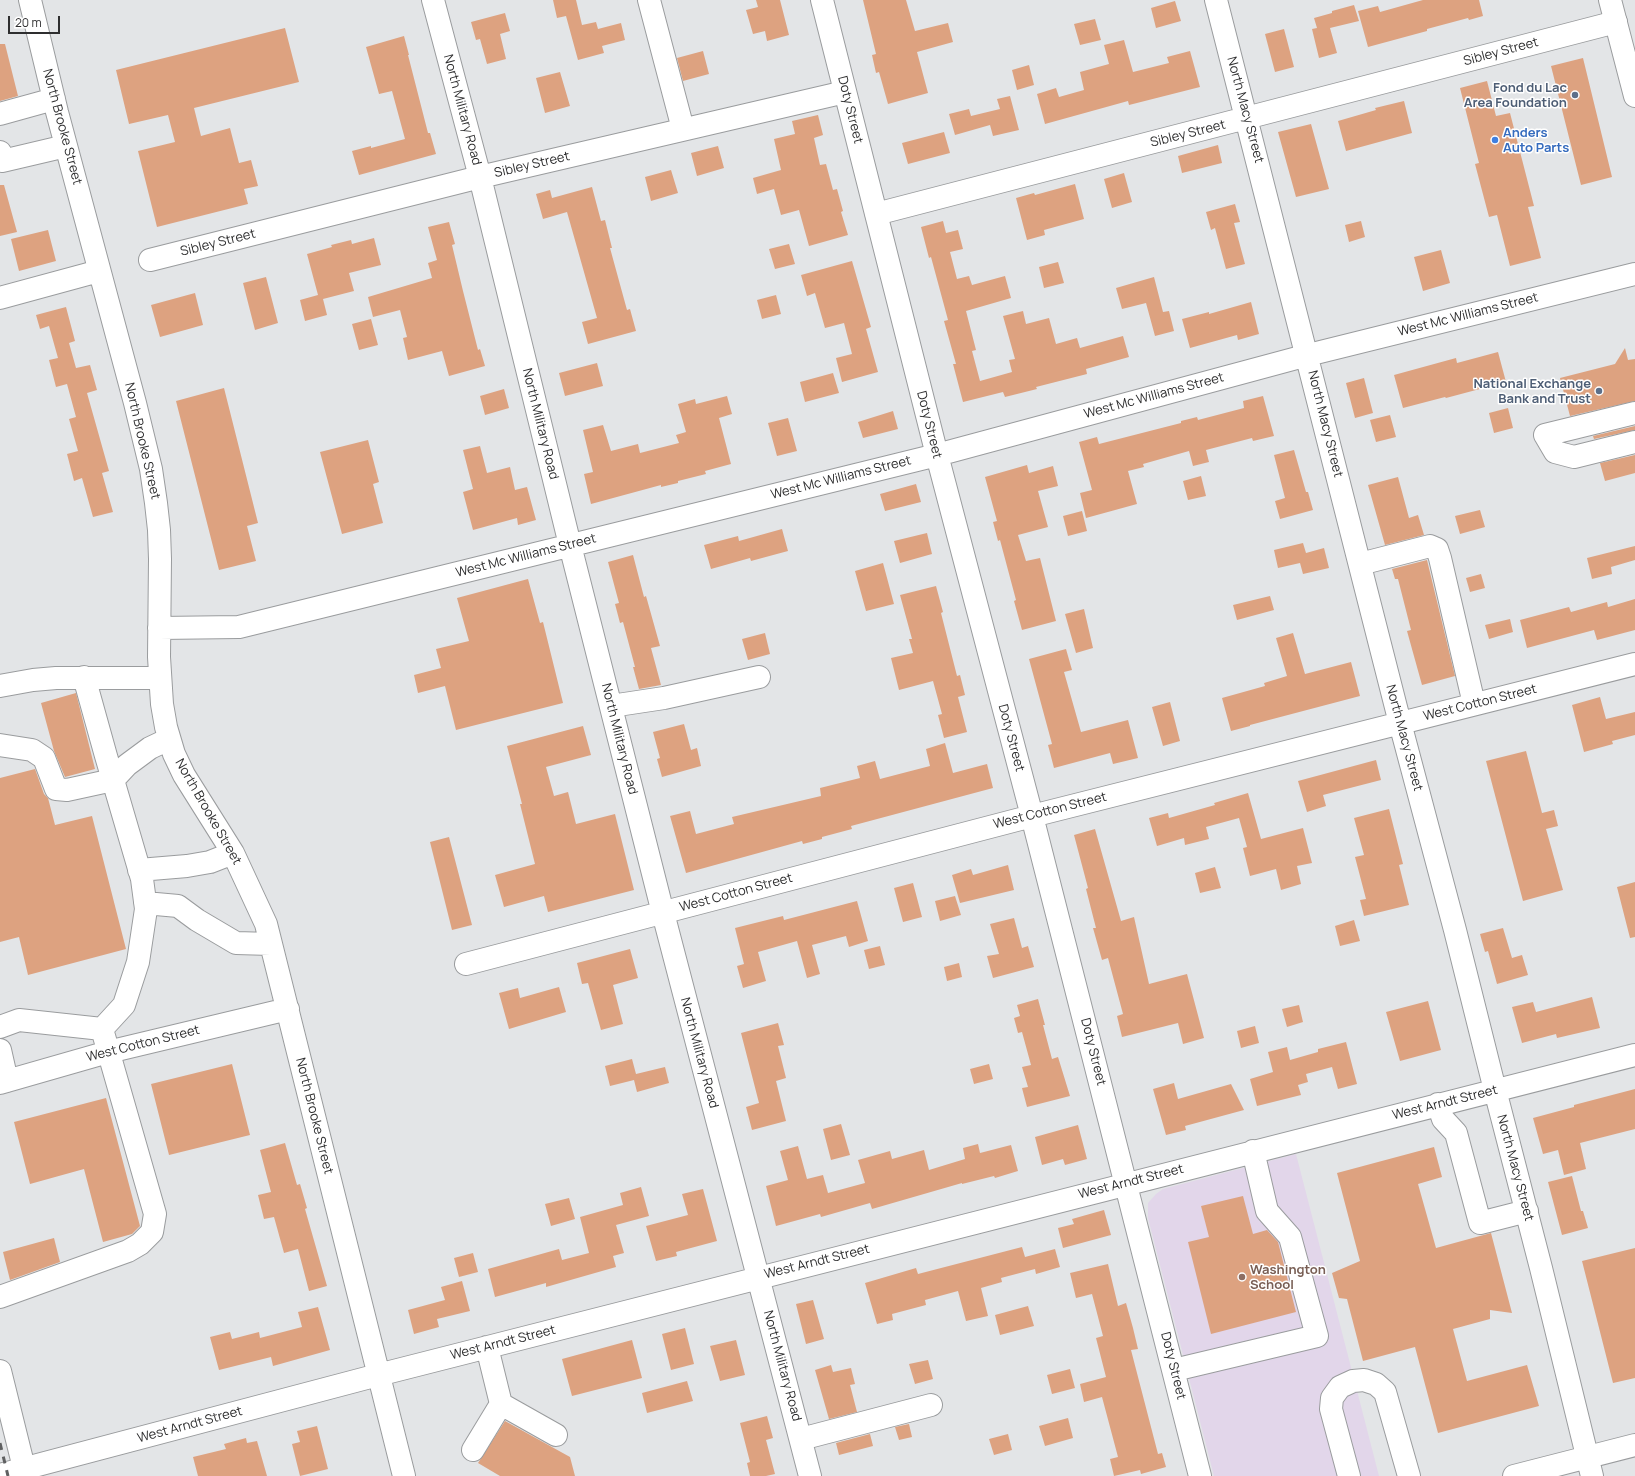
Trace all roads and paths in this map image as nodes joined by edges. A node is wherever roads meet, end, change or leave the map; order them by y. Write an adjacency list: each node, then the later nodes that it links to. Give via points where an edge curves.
1 (30, 0): 10 (street, North Brooke Street)
2 (433, 0): 16 (street, North Military Road)
3 (649, 0): 13 (street)
4 (822, 0): 8 (street, Doty Street)
5 (1216, 0): 12 (street, North Macy Street)
6 (1610, 0): 7 (street)
7 (1616, 22): 9 (street); 12 (street, Sibley Street)
8 (845, 92): 13 (street, Sibley Street); 17 (street, Doty Street)
9 (1635, 96)
10 (54, 99): 11 (street); 14 (street, North Brooke Street)
11 (0, 114)
12 (1247, 118): 17 (street, Sibley Street); 22 (street, North Macy Street)
13 (683, 130): 16 (street, Sibley Street)
14 (66, 146): 15 (street, via 2,161); 19 (street, North Brooke Street)
15 (0, 152)
16 (480, 178): 18 (street, Sibley Street); 28 (street, North Military Road)
17 (876, 214): 27 (street, Doty Street)
18 (150, 260)
19 (100, 271): 21 (street); 30 (street, North Brooke Street, via 151,469 160,559)
20 (1635, 274): 22 (street, West Mc Williams Street)
21 (0, 298)
22 (1308, 355): 27 (street, West Mc Williams Street); 29 (street, North Macy Street)
23 (1635, 413): 25 (street)
24 (1635, 427): 25 (street, via 1570,443)
25 (1544, 435): 26 (street, via 1555,452 1574,457)
26 (1635, 442)
27 (936, 455): 28 (street, West Mc Williams Street); 42 (street, Doty Street)
28 (570, 545): 30 (street, West Mc Williams Street, via 239,627); 37 (street, North Military Road)
29 (1360, 564): 36 (street, via 1430,546 1437,549); 38 (street, North Macy Street)
30 (159, 628): 34 (street, North Brooke Street)
31 (1635, 664): 36 (street, West Cotton Street)
32 (84, 677): 34 (street); 35 (street, via 33,680); 41 (street)
33 (759, 677): 37 (street, via 664,698)
34 (160, 678): 39 (street, North Brooke Street)
35 (0, 686)
36 (1474, 704): 38 (street, West Cotton Street)
37 (611, 706): 46 (street, North Military Road)
38 (1400, 723): 42 (street, West Cotton Street); 56 (street, North Macy Street)
39 (169, 739): 41 (street, via 150,748 127,765); 43 (street, North Brooke Street, via 184,775)
40 (0, 745): 41 (street, via 32,750 44,758 56,789 67,790)
41 (113, 780): 44 (street)
42 (1032, 816): 46 (street, West Cotton Street); 59 (street, Doty Street)
43 (233, 853): 44 (street, via 210,862); 47 (street, North Brooke Street, via 266,924)
44 (139, 870): 45 (street)
45 (145, 903): 47 (street, via 178,906 236,943); 51 (street, via 138,962 124,1005)
46 (663, 913): 48 (street, West Cotton Street); 61 (street, North Military Road)
47 (271, 944): 49 (street, North Brooke Street)
48 (466, 964)
49 (288, 1009): 53 (street, West Cotton Street); 66 (street, North Brooke Street)
50 (0, 1027): 51 (street, via 19,1020)
51 (102, 1029): 53 (street)
52 (0, 1050): 55 (street)
53 (108, 1052): 55 (street, West Cotton Street); 62 (street, via 155,1214 152,1232 128,1251)
54 (1635, 1055): 56 (street, West Arndt Street)
55 (4, 1082)
56 (1495, 1090): 57 (street, West Arndt Street); 60 (street, North Macy Street)
57 (1438, 1104): 58 (street, West Arndt Street); 60 (street, via 1443,1119 1456,1133 1480,1223)
58 (1253, 1151): 59 (street, West Arndt Street); 64 (street, via 1267,1211 1290,1237 1317,1336)
59 (1126, 1183): 61 (street, West Arndt Street); 64 (street, Doty Street)
60 (1526, 1212): 73 (street, North Macy Street)
61 (758, 1277): 63 (street, West Arndt Street); 70 (street, North Military Road)
62 (0, 1297)
63 (487, 1347): 66 (street, West Arndt Street); 67 (street)
64 (1174, 1370): 78 (street, Doty Street)
65 (0, 1371): 74 (street)
66 (378, 1375): 74 (street, West Arndt Street); 76 (street, North Brooke Street)
67 (501, 1404): 69 (street); 72 (street)
68 (931, 1405): 70 (street)
69 (556, 1435)
70 (801, 1439): 77 (street, North Military Road)
71 (1635, 1445): 73 (street)
72 (473, 1450)
73 (1590, 1467): 81 (street)
74 (26, 1473): 75 (street, West Arndt Street)
75 (0, 1475)
76 (404, 1476)
77 (810, 1476)
78 (1200, 1476)
79 (1349, 1476): 80 (street, via 1330,1408 1332,1398 1340,1387 1364,1380 1376,1384 1385,1392)
80 (1409, 1476)
81 (1514, 1476)

